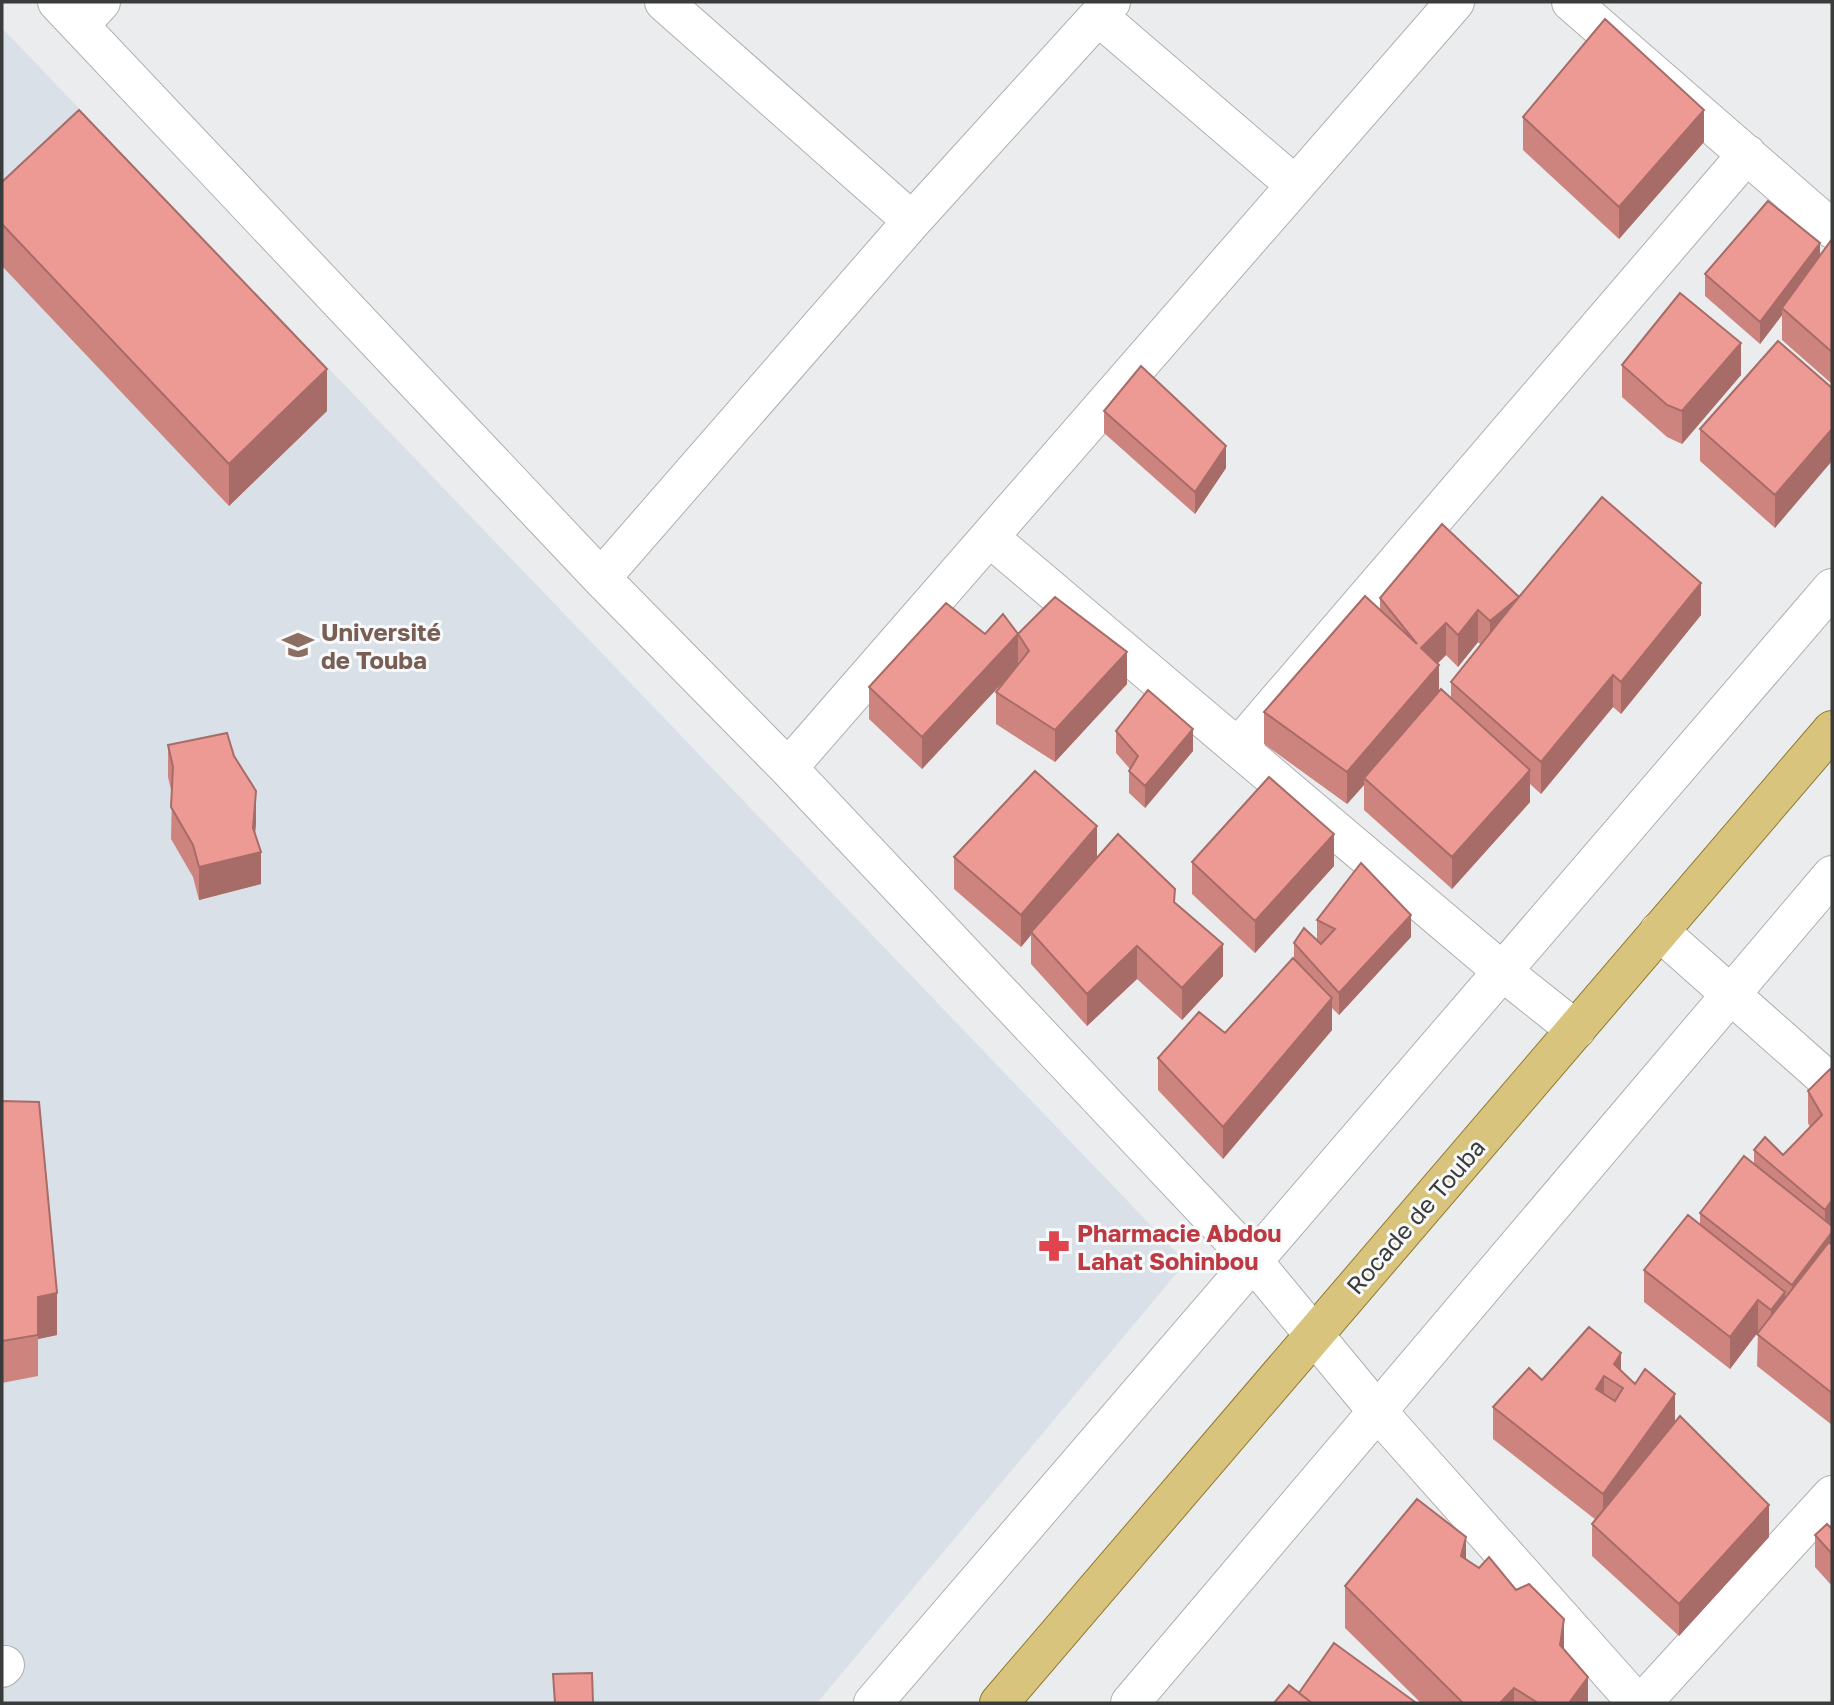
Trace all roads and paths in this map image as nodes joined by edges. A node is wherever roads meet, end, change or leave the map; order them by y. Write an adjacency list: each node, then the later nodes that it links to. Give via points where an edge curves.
1 (664, 2): 8 (street)
2 (1455, 2): 7 (street)
3 (1571, 2): 6 (street)
4 (1105, 9): 7 (street); 8 (street)
5 (79, 10): 11 (street)
6 (1746, 154): 9 (street); 14 (street)
7 (1295, 186): 10 (street)
8 (912, 221): 11 (street)
9 (1832, 229)
10 (989, 537): 14 (street); 15 (street)
11 (601, 579): 15 (street)
12 (1832, 588): 18 (street)
13 (1832, 730): 17 (main road, Rocade de Touba)
14 (1239, 746): 18 (street)
15 (788, 768): 22 (street)
16 (1832, 875): 19 (street)
17 (1659, 931): 19 (street); 20 (main road, Rocade de Touba)
18 (1502, 971): 20 (street); 22 (street)
19 (1731, 996): 21 (street); 24 (street)
20 (1576, 1030): 23 (main road, Rocade de Touba)
21 (1832, 1084)
22 (1253, 1261): 23 (street); 26 (street)
23 (1313, 1335): 24 (street); 27 (main road, Rocade de Touba)
24 (1377, 1412): 28 (street); 29 (street)
25 (1832, 1495): 30 (street)
26 (873, 1703)
27 (999, 1703)
28 (1130, 1703)
29 (1637, 1703)
30 (1642, 1703)

